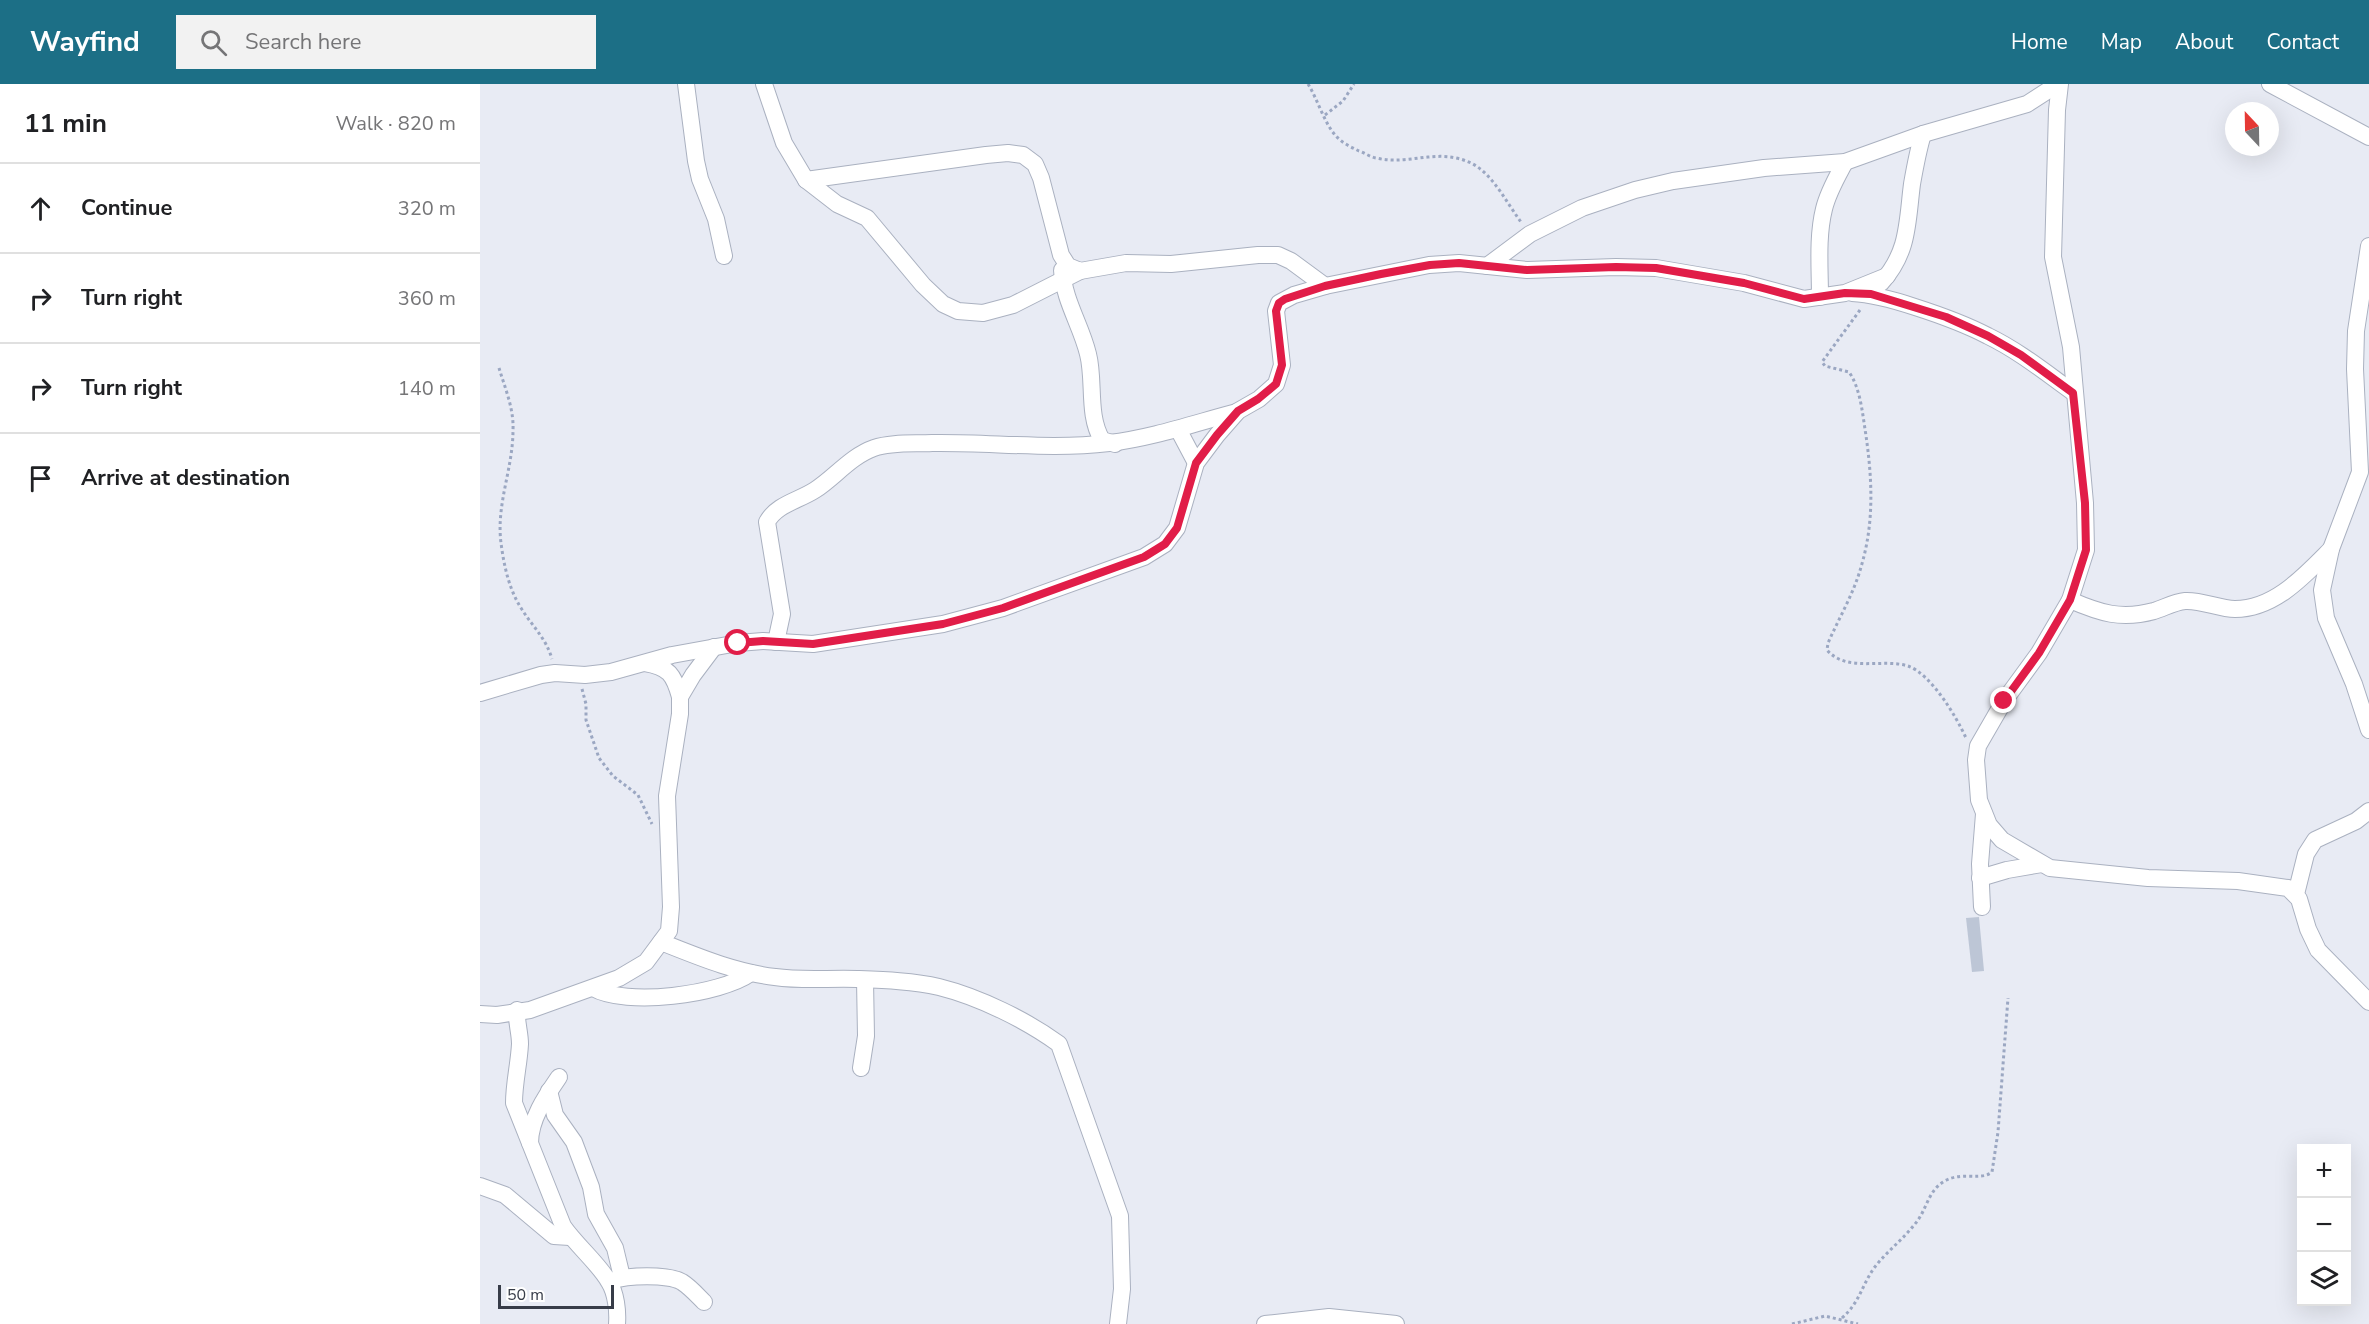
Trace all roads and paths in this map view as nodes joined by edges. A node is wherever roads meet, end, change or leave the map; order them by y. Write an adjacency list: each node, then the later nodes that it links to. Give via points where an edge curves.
1 (686, 84): 15 (street, via 696,161)
2 (764, 84): 11 (street, via 784,143)
3 (1308, 84): 7 (path)
4 (1354, 84): 7 (path, via 1343,101)
5 (2059, 84): 8 (street, via 2027,104); 25 (street, via 2053,257 2071,347)
6 (2270, 84): 9 (street)
7 (1325, 115): 12 (path, via 1337,137 1375,158 1395,160 1443,154 1472,164 1496,186)
8 (1923, 134): 10 (street); 18 (street, via 1904,246)
9 (2369, 137)
10 (1845, 162): 12 (street, via 1673,181 1582,208); 23 (street, via 1824,210)
11 (806, 180): 14 (street, via 986,154 1023,155 1035,164 1041,178); 19 (street, via 837,204 867,218 923,285 943,304 958,311 983,313 1013,305)
12 (1530, 234): 16 (street)
13 (2369, 246): 30 (street, via 2356,331 2360,472)
14 (1061, 255): 17 (street, via 1068,266); 19 (street)
15 (724, 256)
16 (1488, 266): 20 (street, via 1430,265); 23 (street, via 1527,270 1656,268 1744,283 1804,299)
17 (1080, 271): 19 (street); 20 (street, via 1125,263 1171,264 1278,255)
18 (1887, 276): 21 (street); 22 (street)
19 (1063, 280): 28 (street, via 1088,354 1098,431 1102,440)
20 (1325, 286): 26 (street, via 1279,303 1276,324 1282,365 1276,384)
21 (1845, 293): 22 (street); 23 (street)
22 (1871, 294): 25 (street, via 1946,317 1988,336); 40 (path, via 1822,358 1825,366 1849,372 1854,379 1863,411 1872,494 1861,567 1827,650 1841,660 1908,666 1920,673 1956,718)
23 (1820, 297)
24 (499, 368): 35 (path, via 513,428 499,516 506,572 522,610 542,634)
25 (2073, 393): 31 (street, via 2086,550)
26 (1238, 411): 27 (street); 28 (street); 29 (street)
27 (1178, 429): 28 (street); 29 (street)
28 (1110, 443): 32 (street, via 899,444 860,455 812,492 779,509 767,522 782,614)
29 (1196, 463): 32 (street, via 1177,528 1165,544 1144,557 954,622 813,644)
30 (2331, 549): 31 (street, via 2298,582 2252,607 2234,609 2185,601 2137,615 2101,614); 39 (street, via 2322,590 2326,618)
31 (2070, 600): 40 (street, via 1987,730)
32 (776, 642): 33 (street)
33 (714, 647): 34 (street); 38 (street)
34 (645, 663): 36 (street, via 611,672); 38 (street, via 661,665 670,673)
35 (555, 673): 36 (street); 37 (street)
36 (574, 674): 43 (path, via 585,696 586,720 599,758 613,776 638,795)
37 (480, 693)
38 (681, 697): 48 (street, via 667,796 670,919)
39 (2369, 730)
40 (1976, 760): 42 (street, via 1976,790)
41 (2369, 811): 46 (street, via 2316,840 2306,854)
42 (1984, 814): 44 (street, via 2002,840); 45 (street)
43 (654, 828)
44 (2043, 864): 45 (street); 46 (street, via 2082,873 2268,884)
45 (1980, 878): 47 (street)
46 (2296, 894): 53 (street, via 2318,950)
47 (1982, 907)
48 (662, 942): 49 (street, via 716,965); 51 (street, via 646,962)
49 (751, 973): 50 (street, via 820,981); 51 (street, via 738,982 669,995 620,998)
50 (865, 980): 56 (street, via 866,1036); 66 (street, via 938,987 965,995 1059,1044 1120,1216 1122,1289)
51 (593, 988): 54 (street, via 530,1010)
52 (2008, 998): 64 (path, via 1992,1172 1985,1177 1954,1177 1936,1188 1919,1218 1874,1269 1858,1302)
53 (2369, 1002)
54 (518, 1010): 55 (street); 59 (street, via 520,1050 514,1103)
55 (480, 1014)
56 (861, 1068)
57 (559, 1077): 58 (street)
58 (549, 1091): 59 (street, via 530,1131); 62 (street, via 555,1115 574,1142 591,1187 596,1214 615,1248)
59 (531, 1146): 61 (street)
60 (480, 1186): 61 (street, via 505,1195 554,1236)
61 (570, 1237): 62 (street)
62 (616, 1279): 63 (street, via 672,1278); 65 (street)
63 (704, 1302)
64 (1842, 1318): 69 (path, via 1825,1316); 70 (path)
65 (617, 1324)
66 (1118, 1324)
67 (1265, 1324): 68 (street, via 1329,1317)
68 (1396, 1324)
69 (1792, 1324)
70 (1858, 1324)

